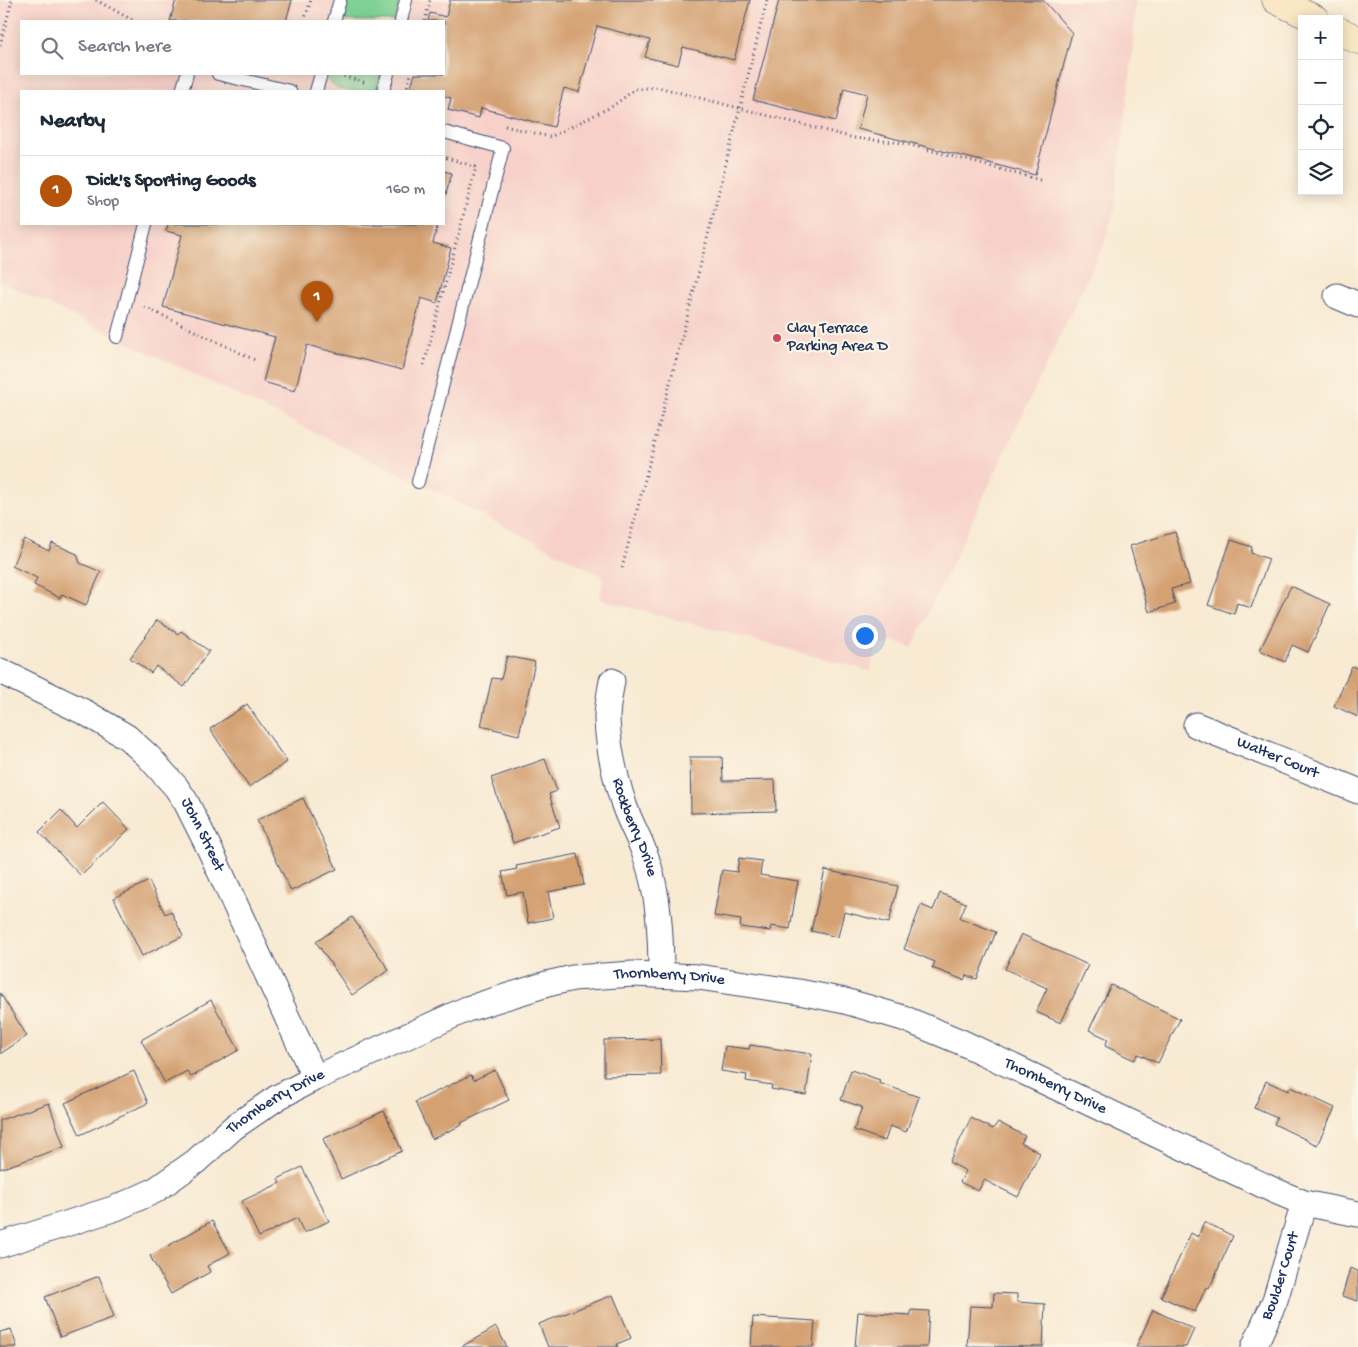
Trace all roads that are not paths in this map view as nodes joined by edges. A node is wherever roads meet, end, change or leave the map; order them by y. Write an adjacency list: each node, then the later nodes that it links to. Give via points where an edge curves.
1 (340, 0): 5 (lane)
2 (406, 0): 6 (lane)
3 (1276, 0): 4 (street)
4 (1307, 15)
5 (334, 20)
6 (401, 20)
7 (1343, 32): 8 (street)
8 (1358, 40)
9 (187, 75): 13 (lane)
10 (222, 75): 14 (lane)
11 (321, 75): 15 (lane)
12 (388, 75): 16 (lane)
13 (182, 90)
14 (286, 90)
15 (316, 90)
16 (383, 90)
17 (445, 132): 20 (lane, via 503,148)
18 (146, 225): 19 (lane)
19 (117, 337)
20 (418, 482)
21 (0, 671): 26 (street, John Street, via 86,712 127,737 176,787 211,852)
22 (612, 681): 25 (street, Rockberry Drive, via 607,717 609,744 624,806 646,857 654,887 659,915)
23 (1196, 725): 24 (street, Walter Court)
24 (1358, 791)
25 (661, 974): 26 (street, Thornberry Drive, via 573,978 499,998 445,1018); 27 (street, Thornberry Drive, via 799,992 903,1018 962,1042)
26 (315, 1078): 29 (street, Thornberry Drive, via 278,1097 234,1126 182,1172 154,1191 116,1208)
27 (1304, 1204): 28 (street, Thornberry Drive); 30 (street, Boulder Court, via 1275,1300)
28 (1358, 1214)
29 (0, 1244)
30 (1254, 1347)

